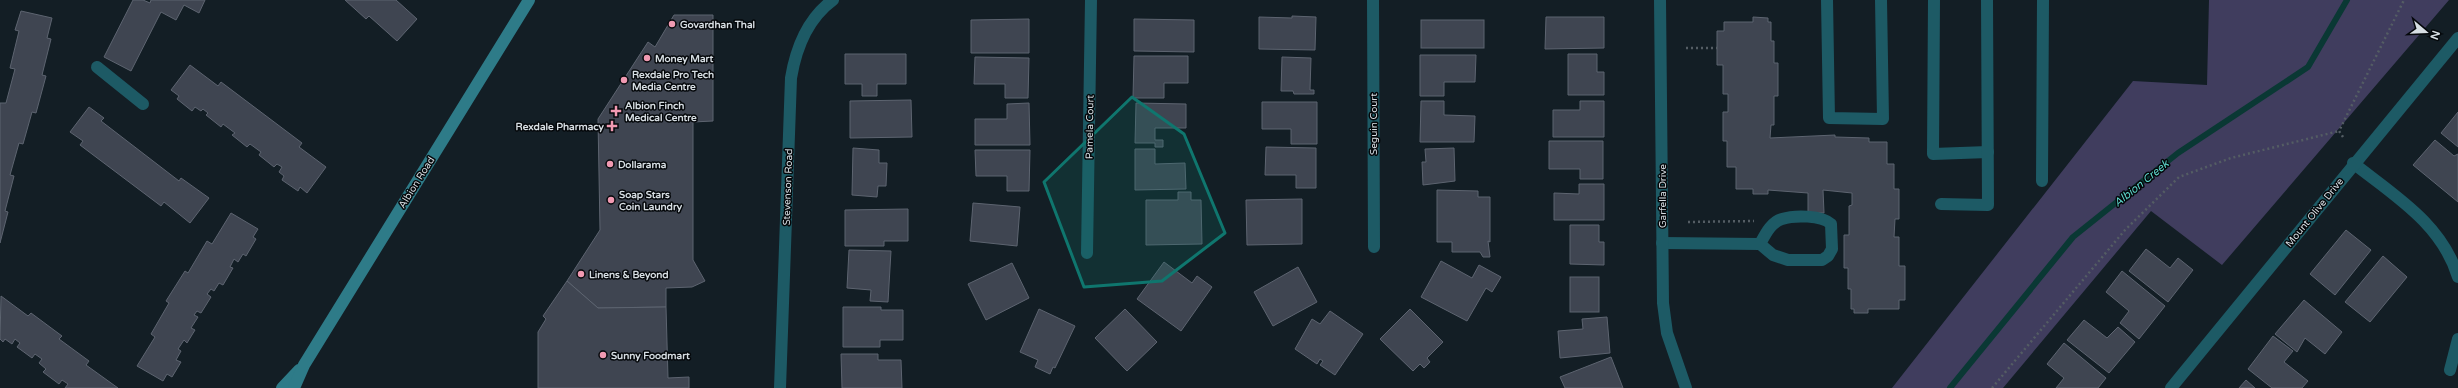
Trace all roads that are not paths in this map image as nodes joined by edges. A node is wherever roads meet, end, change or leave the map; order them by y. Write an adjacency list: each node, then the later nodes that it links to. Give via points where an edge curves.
1 (529, 0): 24 (main road, Albion Road)
2 (833, 0): 28 (street, Stevenson Road, via 813,20 794,56 791,78)
3 (1091, 0): 21 (street, Pamela Court)
4 (1372, 0): 20 (street, Seguin Court)
5 (1660, 0): 18 (street, Garfella Drive)
6 (1827, 0): 7 (street, via 1829,118 1882,119)
7 (1881, 0)
8 (1934, 0): 14 (street, via 1933,154)
9 (1987, 0): 14 (street)
10 (2043, 0): 16 (street)
11 (2458, 38): 15 (street, Mount Olive Drive)
12 (97, 67): 13 (street)
13 (143, 104)
14 (1988, 152): 17 (street, via 1988,205)
15 (2354, 164): 22 (street, via 2415,210 2436,233); 30 (street, Mount Olive Drive)
16 (2042, 181)
17 (1942, 204)
18 (1662, 243): 19 (street); 29 (street, Garfella Drive, via 1666,333)
19 (1760, 244): 19 (street, via 1773,255 1788,260 1822,260 1832,249 1831,224 1825,218 1818,217 1782,219 1766,233)
20 (1374, 247)
21 (1087, 253)
22 (2458, 277)
23 (2458, 339): 25 (street)
24 (304, 365): 26 (main road, Albion Road); 27 (main road, Albion Road)
25 (2450, 370)
26 (282, 388)
27 (294, 388)
28 (780, 388)
29 (1686, 388)
30 (2171, 388)

